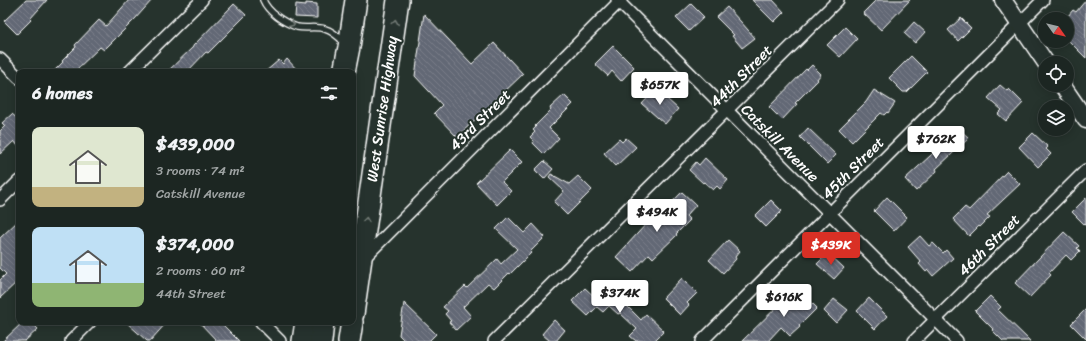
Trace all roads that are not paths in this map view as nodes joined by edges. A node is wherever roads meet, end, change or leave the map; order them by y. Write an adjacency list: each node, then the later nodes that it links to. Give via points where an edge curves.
1 (202, 0): 13 (street)
2 (263, 0): 10 (lane, one-way to 10, via 271,11 284,21 297,27 324,28)
3 (356, 0): 10 (highway)
4 (398, 0): 23 (highway, West Sunrise Highway, one-way to 4)
5 (838, 0): 17 (street, 44th Street)
6 (1003, 0): 9 (main road)
7 (1042, 0): 9 (street, 45th Street)
8 (619, 1): 17 (street, Catskill Avenue); 23 (street, 43rd Street)
9 (1019, 23): 11 (main road); 22 (street, 45th Street)
10 (349, 47): 14 (highway)
11 (1041, 56)
12 (0, 59): 15 (street)
13 (132, 69)
14 (345, 69)
15 (16, 75)
16 (1067, 92): 18 (main road)
17 (727, 111): 22 (street, Catskill Avenue); 36 (street, 44th Street)
18 (1086, 120)
19 (1086, 170): 25 (street, 46th Street)
20 (16, 184): 21 (street)
21 (0, 200)
22 (829, 213): 25 (street, Catskill Avenue); 37 (street, 45th Street)
23 (361, 260): 24 (highway, West Sunrise Highway)
24 (356, 294)
25 (935, 320): 38 (street, 46th Street); 39 (street, Catskill Avenue)
26 (87, 325): 31 (street)
27 (264, 325): 32 (street)
28 (306, 325): 33 (highway)
29 (323, 325): 34 (highway)
30 (352, 325): 35 (highway)
31 (71, 341)
32 (280, 341)
33 (303, 341)
34 (321, 341)
35 (349, 341)
36 (494, 341)
37 (702, 341)
38 (914, 341)
39 (957, 341)

